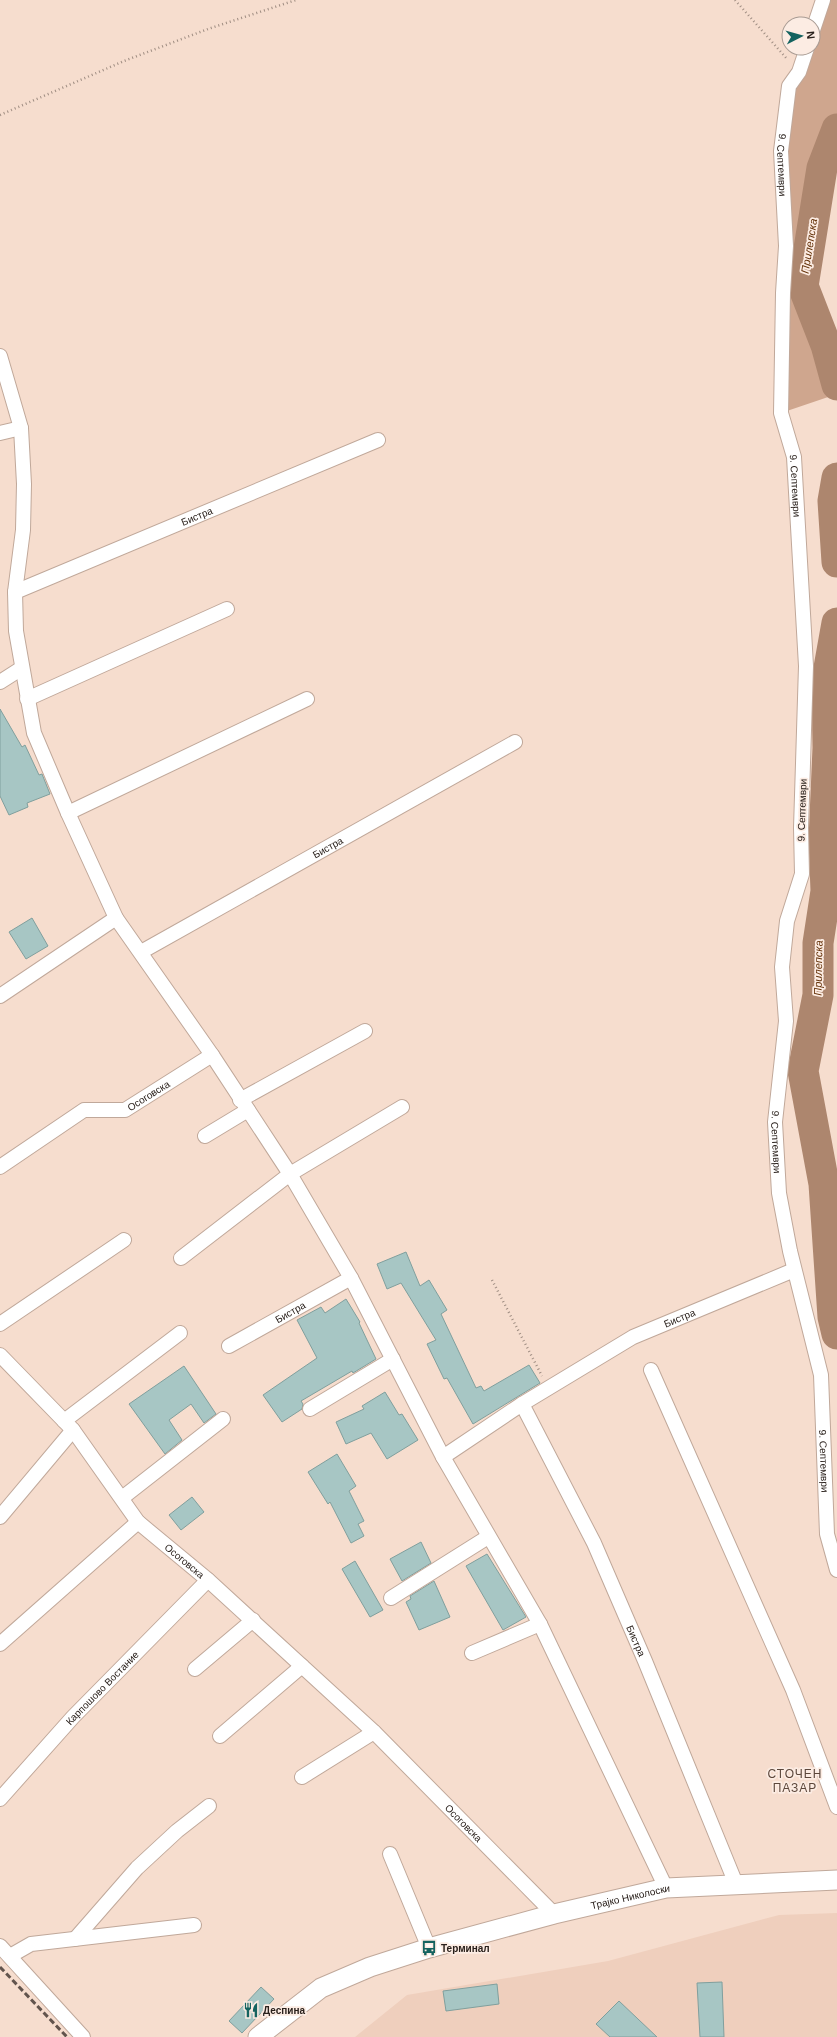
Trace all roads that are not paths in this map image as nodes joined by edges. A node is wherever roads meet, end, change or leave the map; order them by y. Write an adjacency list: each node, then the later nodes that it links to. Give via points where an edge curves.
1 (823, 0): 2 (street)
2 (818, 16)
3 (804, 56): 28 (street, 9. Септември, via 799,72 789,86 781,151 786,246 781,413 794,457 805,650 802,874 787,921 783,959 786,1021 775,1122 779,1192)
4 (0, 356): 5 (street)
5 (21, 428): 6 (street); 8 (street, via 23,530)
6 (0, 433)
7 (378, 440): 8 (street, Бистра)
8 (15, 592): 10 (street, via 16,631)
9 (227, 609): 12 (street)
10 (22, 668): 11 (street); 12 (street)
11 (0, 682)
12 (27, 699): 15 (street, via 34,733)
13 (307, 699): 15 (street)
14 (515, 742): 17 (street, Бистра)
15 (68, 813): 16 (street)
16 (116, 918): 17 (street); 18 (street)
17 (141, 952): 20 (street)
18 (0, 996)
19 (364, 1031): 21 (street)
20 (212, 1055): 21 (street); 24 (street, Осоговска, via 125,1110 84,1110)
21 (244, 1105): 23 (street); 25 (street)
22 (402, 1107): 25 (street)
23 (205, 1136)
24 (0, 1167)
25 (290, 1174): 27 (street); 29 (street)
26 (124, 1240): 30 (street)
27 (181, 1258)
28 (794, 1270): 36 (street, Бистра, via 633,1336); 45 (street, 9. Септември, via 821,1375 827,1534)
29 (352, 1278): 32 (street, Бистра); 34 (street)
30 (0, 1324)
31 (180, 1333): 39 (street)
32 (229, 1346)
33 (0, 1355): 39 (street, Осоговска)
34 (393, 1359): 37 (street); 40 (street)
35 (651, 1370): 59 (street, via 793,1690)
36 (522, 1404): 40 (street, Бистра); 62 (street, Бистра, via 594,1543)
37 (310, 1409)
38 (223, 1420): 41 (street)
39 (69, 1425): 41 (street, Осоговска); 42 (street)
40 (443, 1457): 44 (street)
41 (122, 1498): 43 (street, Осоговска)
42 (0, 1517)
43 (138, 1522): 46 (street, Осоговска); 50 (street)
44 (488, 1537): 47 (street); 49 (street)
45 (837, 1570)
46 (208, 1580): 48 (street, Осоговска); 57 (street, Карпошово Востание, via 73,1717)
47 (391, 1598)
48 (253, 1620): 52 (street, Осоговска); 53 (street)
49 (540, 1624): 51 (street); 63 (street)
50 (0, 1644)
51 (472, 1653)
52 (302, 1666): 54 (street, Осоговска); 55 (street)
53 (195, 1669)
54 (374, 1732): 56 (street); 64 (street, Осоговска)
55 (220, 1736)
56 (302, 1777)
57 (0, 1799)
58 (209, 1806): 66 (street, via 137,1868)
59 (837, 1808)
60 (390, 1854): 67 (street)
61 (837, 1880): 62 (main road, Трајко Николоски)
62 (736, 1884): 63 (main road, Трајко Николоски)
63 (666, 1888): 64 (main road, Трајко Николоски)
64 (554, 1914): 67 (main road, Трајко Николоски)
65 (194, 1925): 66 (street)
66 (74, 1939): 68 (street, via 30,1944)
67 (429, 1948): 70 (main road, Трајко Николоски, via 370,1967 321,1988)
68 (5, 1951): 69 (street)
69 (83, 2037)
70 (258, 2037)

